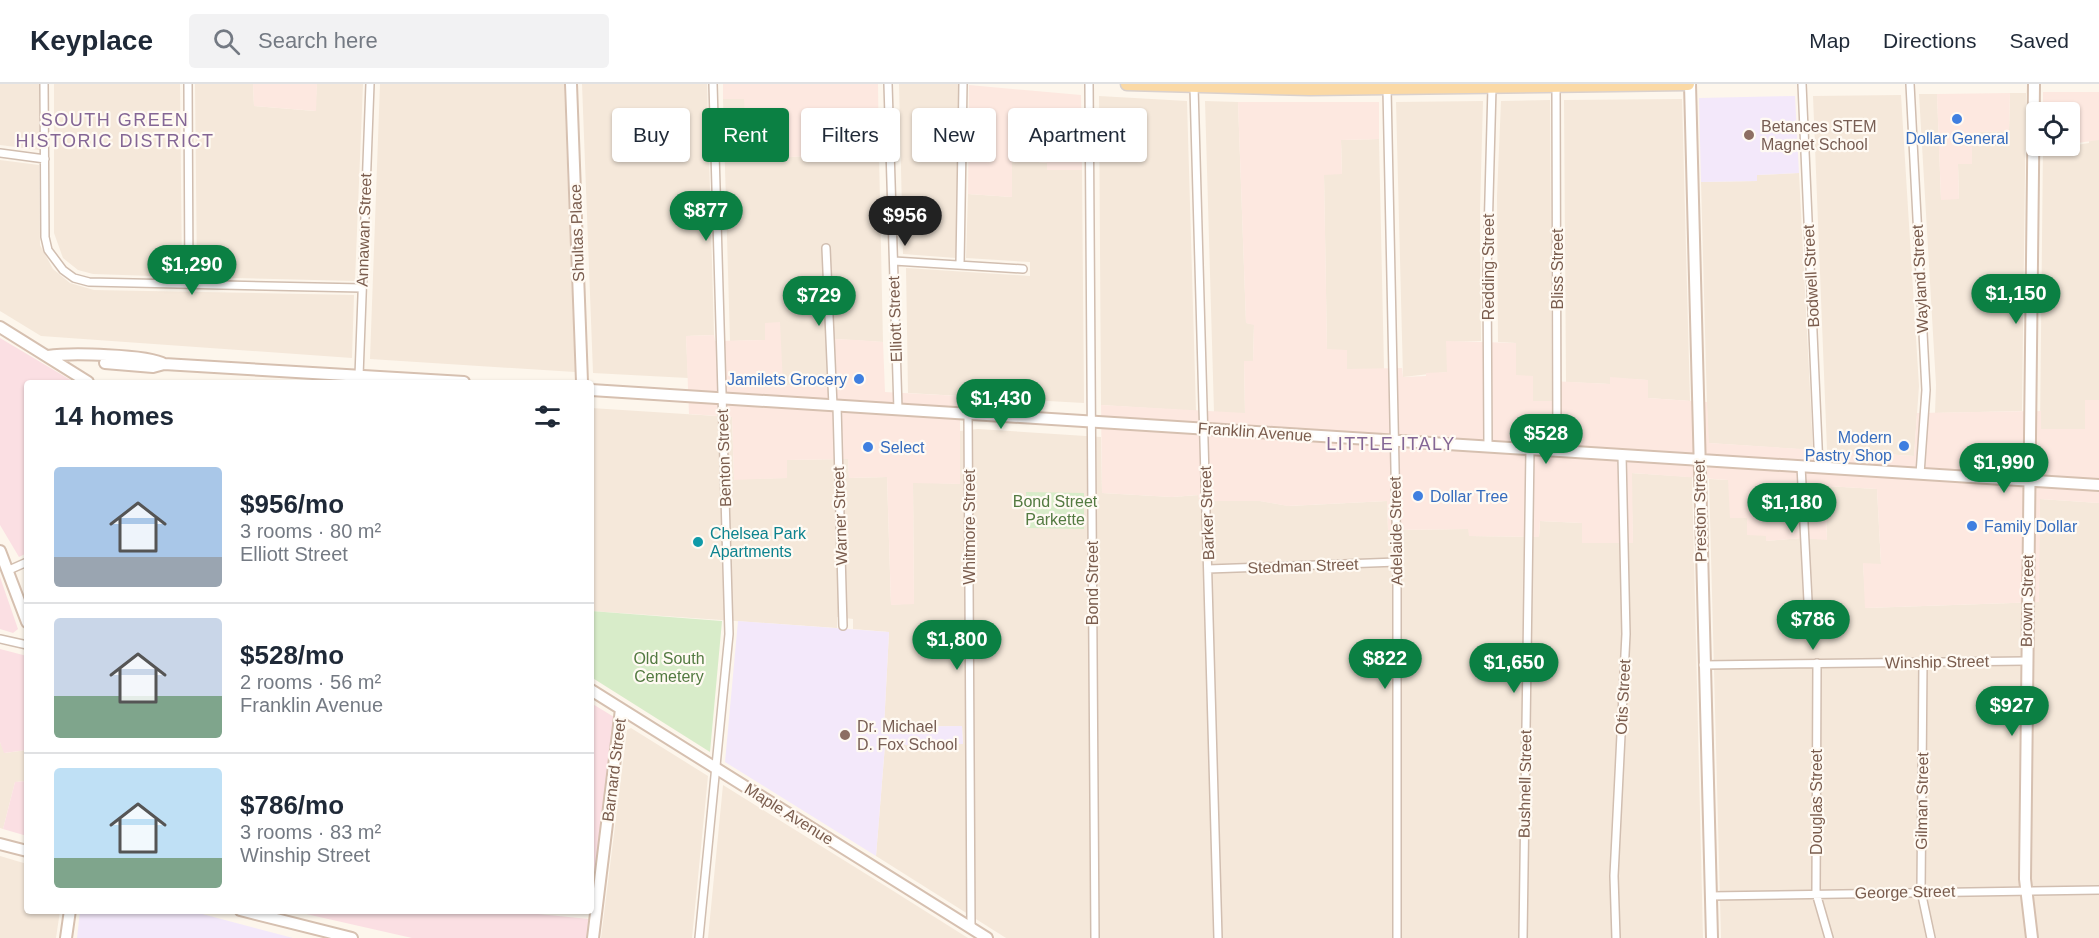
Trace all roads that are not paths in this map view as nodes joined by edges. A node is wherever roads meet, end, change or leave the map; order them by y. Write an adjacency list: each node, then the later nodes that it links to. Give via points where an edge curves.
1 (44, 84): 20 (street)
2 (188, 84): 25 (street)
3 (370, 84): 26 (street, Annawan Street)
4 (571, 84): 32 (main road, Shultas Place)
5 (714, 84): 34 (street, Benton Street)
6 (888, 84): 22 (street, Elliott Street)
7 (963, 84): 23 (street)
8 (1089, 84): 38 (street, Bond Street)
9 (1127, 84): 16 (main road)
10 (1689, 84): 15 (main road); 45 (main road, Preston Street)
11 (1802, 84): 47 (street, Bodwell Street)
12 (1910, 84): 48 (street, Wayland Street, via 1926,390)
13 (2034, 84): 49 (main road, Brown Street)
14 (1254, 86): 16 (main road); 18 (main road)
15 (1556, 86): 17 (main road); 43 (street, Bliss Street)
16 (1194, 87): 39 (street, Barker Street)
17 (1492, 87): 18 (main road); 41 (street, Redding Street)
18 (1387, 88): 40 (street, Adelaide Street)
19 (0, 153): 20 (street)
20 (45, 159): 25 (street, via 48,250 63,270 88,282)
21 (826, 248): 35 (street, Warner Street)
22 (894, 261): 23 (street); 36 (street, Elliott Street)
23 (960, 265): 24 (street)
24 (1023, 269)
25 (189, 284): 26 (street)
26 (362, 288): 29 (street, Annawan Street)
27 (0, 327): 28 (main road)
28 (48, 356): 29 (main road, via 149,359 164,364); 30 (main road)
29 (359, 376): 31 (main road)
30 (85, 380)
31 (418, 380)
32 (582, 380)
33 (594, 390): 34 (main road, Franklin Avenue)
34 (723, 399): 35 (main road, Franklin Avenue); 67 (street, Benton Street, via 729,634)
35 (835, 406): 36 (main road, Franklin Avenue); 58 (street, Warner Street)
36 (897, 410): 37 (main road, Franklin Avenue)
37 (968, 414): 38 (main road, Franklin Avenue); 77 (street, Whitmore Street)
38 (1091, 422): 39 (main road, Franklin Avenue); 83 (street, Bond Street)
39 (1204, 429): 40 (main road, Franklin Avenue); 54 (street, Barker Street)
40 (1394, 441): 41 (main road, Franklin Avenue); 52 (street, Adelaide Street)
41 (1488, 447): 42 (main road, Franklin Avenue)
42 (1530, 449): 43 (main road, Franklin Avenue); 86 (street, Bushnell Street)
43 (1557, 451): 44 (main road, Franklin Avenue)
44 (1622, 455): 45 (main road, Franklin Avenue); 87 (street, Otis Street, via 1626,634 1614,876)
45 (1699, 460): 46 (main road, Franklin Avenue); 64 (main road, Preston Street)
46 (1801, 466): 47 (main road, Franklin Avenue); 56 (street)
47 (1819, 468): 48 (main road, Franklin Avenue)
48 (1920, 474): 49 (main road, Franklin Avenue)
49 (2029, 481): 50 (main road, Franklin Avenue); 61 (main road, Brown Street)
50 (2099, 485)
51 (0, 551): 55 (main road)
52 (1397, 562): 54 (street, Stedman Street); 85 (street, Adelaide Street)
53 (24, 563): 55 (street)
54 (1208, 568): 84 (street, Barker Street)
55 (9, 570): 57 (main road)
56 (1808, 601)
57 (24, 613)
58 (843, 626)
59 (0, 639): 60 (street)
60 (24, 644)
61 (2026, 661): 63 (street, Winship Street); 72 (main road, Brown Street)
62 (1817, 663): 63 (street, Winship Street); 64 (street, Winship Street); 73 (street, Douglas Street)
63 (1923, 663): 71 (street, Gilman Street)
64 (1703, 664): 74 (main road, Preston Street)
65 (594, 692): 66 (main road, Maple Avenue)
66 (621, 709): 67 (main road, Maple Avenue); 80 (main road, Barnard Street)
67 (716, 768): 77 (main road, Maple Avenue); 81 (street, Benton Street)
68 (0, 843): 69 (main road)
69 (24, 850)
70 (2099, 890): 72 (street, George Street)
71 (1921, 891): 72 (street, George Street); 73 (street, George Street); 90 (street, Gilman Street)
72 (2025, 891): 91 (main road, Brown Street)
73 (1816, 893): 74 (street, George Street); 89 (street, Douglas Street)
74 (1710, 896): 88 (main road, Preston Street)
75 (69, 914): 78 (main road)
76 (256, 914): 79 (main road)
77 (971, 928): 82 (main road, Maple Avenue)
78 (66, 938)
79 (352, 938)
80 (593, 938)
81 (699, 938)
82 (987, 938)
83 (1095, 938)
84 (1218, 938)
85 (1397, 938)
86 (1523, 938)
87 (1616, 938)
88 (1712, 938)
89 (1829, 938)
90 (1931, 938)
91 (2032, 938)

